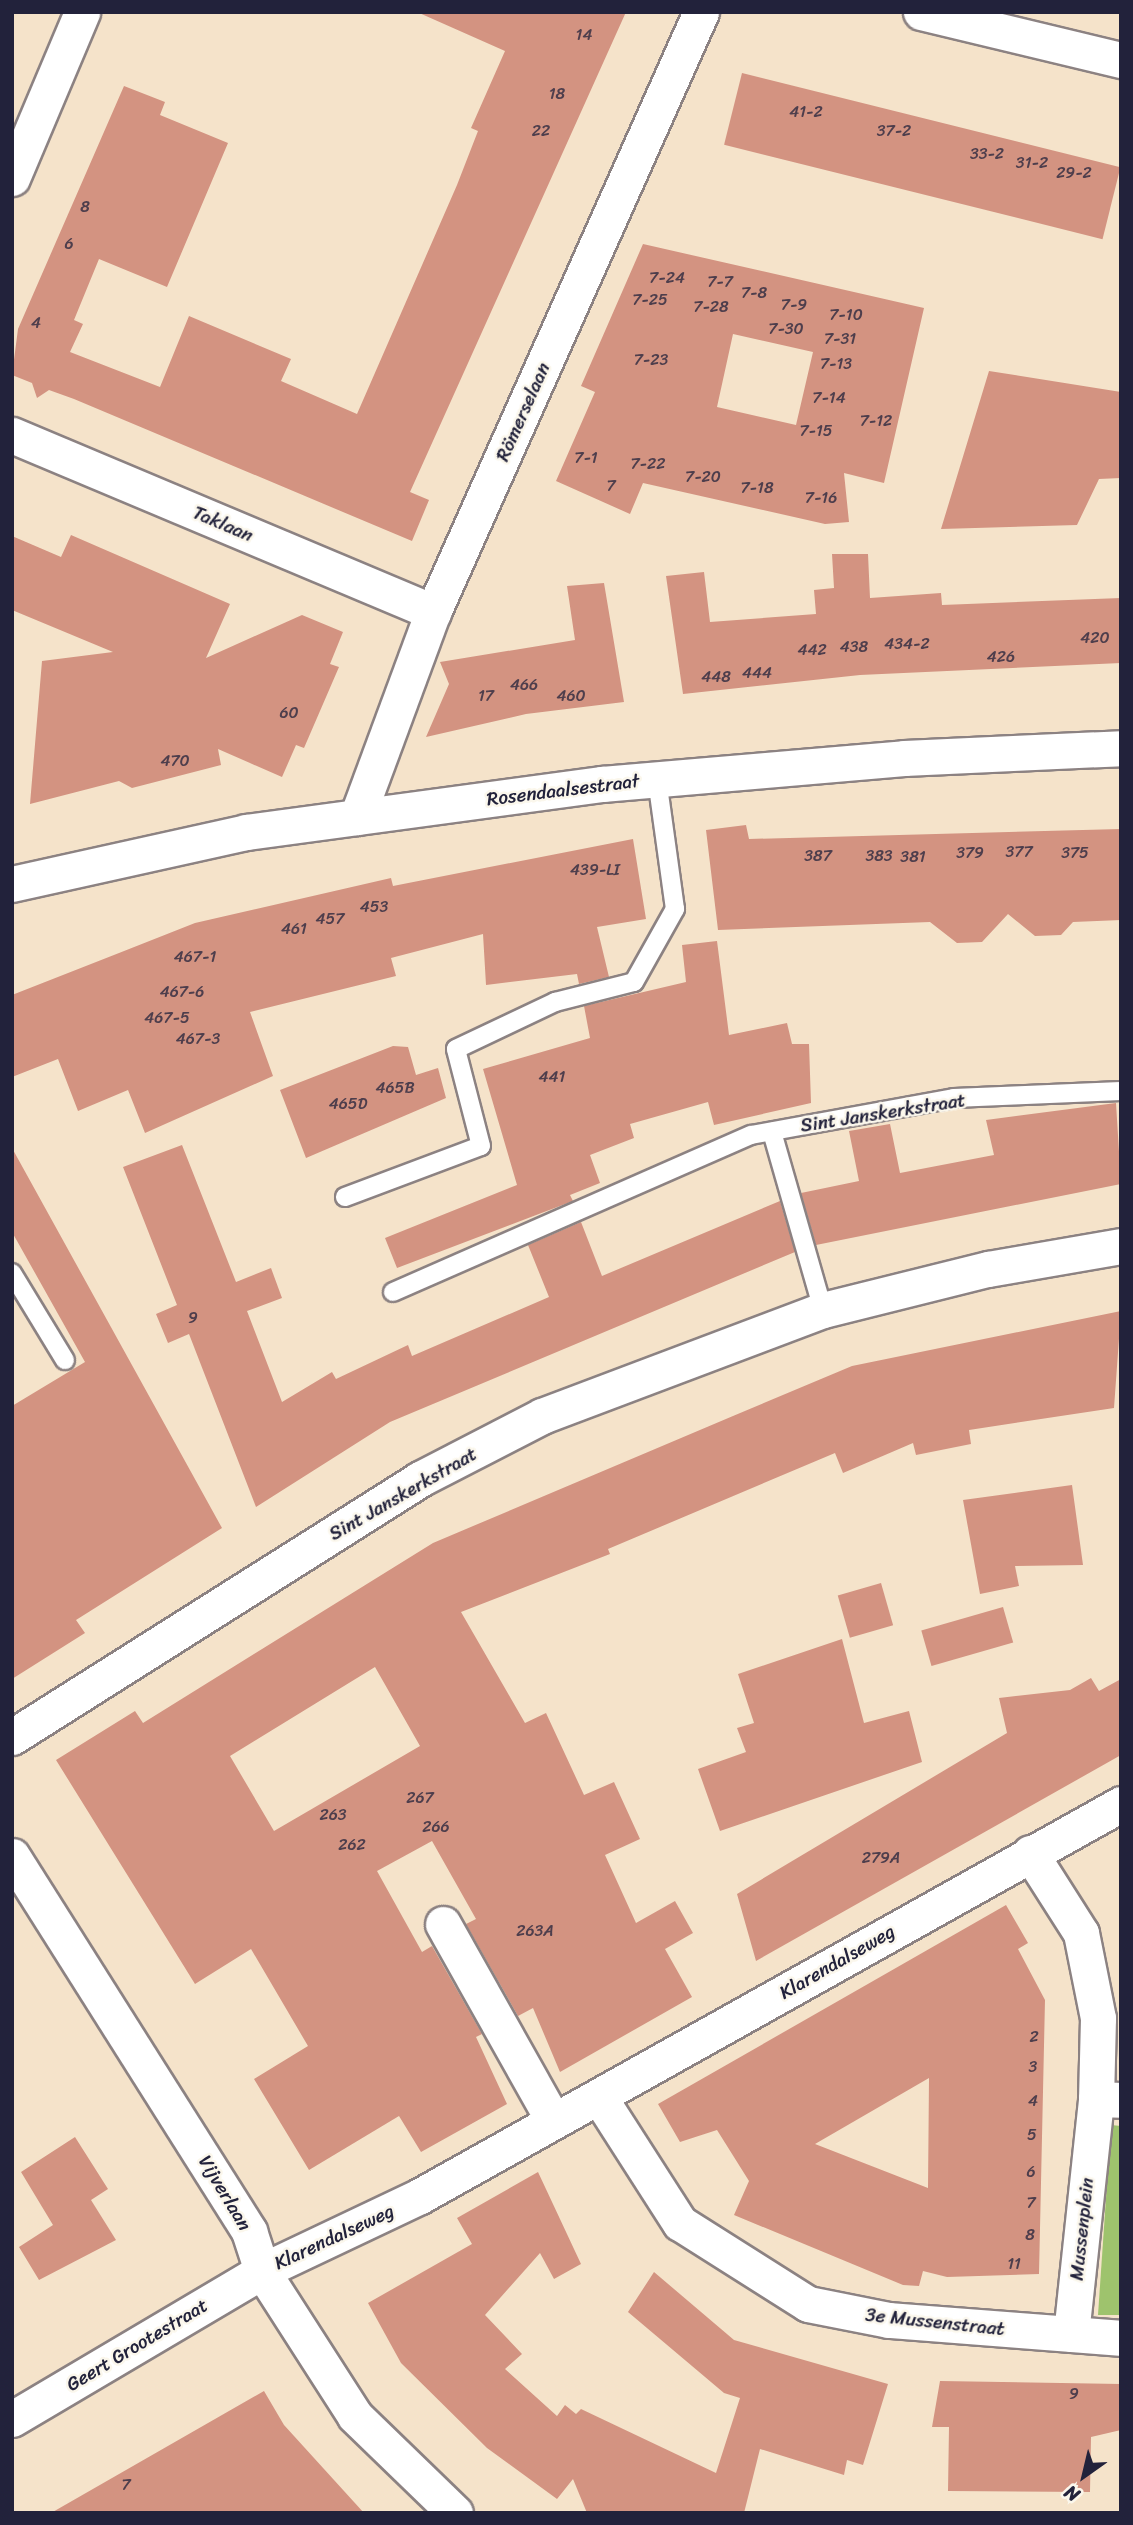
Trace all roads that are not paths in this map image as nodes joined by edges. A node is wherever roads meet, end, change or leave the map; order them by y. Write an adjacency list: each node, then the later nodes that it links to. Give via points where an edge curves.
1 (82, 12): 5 (street)
2 (701, 12): 7 (street, Römerselaan)
3 (921, 12): 4 (street)
4 (1121, 60)
5 (12, 178)
6 (12, 435): 7 (street, Taklaan)
7 (433, 612): 10 (street, Römerselaan)
8 (1121, 748): 9 (street, Rosendaalsestraat)
9 (657, 779): 10 (street, Rosendaalsestraat); 14 (lane, via 675,909 634,982 555,1002 456,1049 481,1146)
10 (357, 817): 11 (street, Rosendaalsestraat, via 205,840)
11 (12, 884)
12 (1121, 1091): 13 (lane, Sint Janskerkstraat, via 954,1098)
13 (772, 1132): 17 (lane, Sint Janskerkstraat, via 635,1181); 18 (lane, Sint Janskerkstraat)
14 (345, 1197)
15 (1121, 1246): 18 (street, Sint Janskerkstraat, via 1001,1266)
16 (12, 1273): 19 (lane)
17 (393, 1292)
18 (823, 1310): 20 (street, Sint Janskerkstraat, via 634,1377 420,1479)
19 (65, 1360)
20 (12, 1737)
21 (1121, 1804): 22 (street, Klarendalseweg)
22 (1030, 1853): 25 (street, Klarendalseweg); 26 (street, Mussenplein, via 1081,1933)
23 (12, 1856): 28 (street, Vijverlaan, via 249,2231)
24 (443, 1924): 27 (street)
25 (599, 2097): 27 (street, Klarendalseweg); 29 (street, 3e Mussenstraat, via 680,2223 808,2304 889,2320)
26 (1108, 2100): 29 (street, Mussenplein)
27 (553, 2120): 28 (street, Klarendalseweg, via 420,2196)
28 (262, 2271): 31 (street, Geert Grootestraat); 32 (street, Vijverlaan, via 355,2416)
29 (1071, 2334): 30 (street)
30 (1121, 2338)
31 (12, 2419)
32 (455, 2513)

